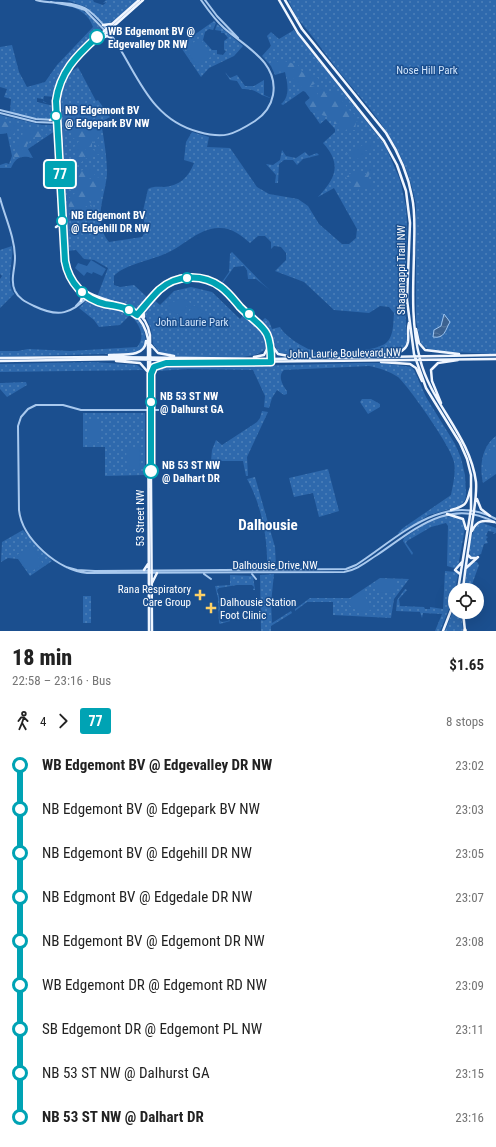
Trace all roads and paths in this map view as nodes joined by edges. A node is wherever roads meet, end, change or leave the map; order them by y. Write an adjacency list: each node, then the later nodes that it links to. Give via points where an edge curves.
1 (36, 0): 8 (street)
2 (139, 0): 9 (main road)
3 (143, 0): 11 (main road)
4 (201, 0): 14 (street, via 222,27)
5 (205, 0): 14 (street)
6 (279, 0): 30 (main road, Shaganappi Trail NW, via 298,33 384,141 400,174 408,202 410,223 407,300)
7 (285, 0): 29 (main road, Shaganappi Trail NW, via 302,29 386,133 403,164 411,190 414,214)
8 (51, 2): 10 (street, via 79,5 89,10); 11 (street, via 83,10)
9 (115, 22): 10 (main road); 11 (main road)
10 (103, 25): 11 (street)
11 (106, 31): 12 (street); 13 (main road); 15 (street); 16 (main road, via 76,56 66,68 58,90)
12 (111, 38): 13 (main road, via 106,36); 15 (street)
13 (99, 39): 19 (main road, via 74,63 64,80 59,98)
14 (239, 40): 15 (street, via 269,69 273,79 273,95 269,106 260,117 237,132 222,136 190,130 164,115 146,94)
15 (116, 43)
16 (56, 110): 18 (main road, via 54,118); 19 (main road)
17 (0, 112): 18 (street); 19 (street, via 36,122)
18 (50, 120): 19 (street)
19 (58, 122): 21 (main road); 24 (main road, via 68,263 77,283)
20 (0, 198): 26 (street, via 14,246 12,282 16,294 25,302 50,313 64,313)
21 (62, 219): 22 (main road); 23 (main road, via 66,264 70,277)
22 (56, 227)
23 (78, 289): 24 (main road); 25 (main road, via 82,296)
24 (88, 295): 25 (street); 26 (street); 28 (main road, via 133,308); 31 (main road, via 99,302 130,310 141,320)
25 (81, 301): 26 (street)
26 (76, 307)
27 (143, 309): 28 (main road)
28 (144, 319): 32 (main road)
29 (414, 320): 33 (main road, via 419,343 425,350 434,353); 41 (main road, Shaganappi Trail NW)
30 (409, 322): 35 (main road, via 408,344 403,351); 40 (main road, Shaganappi Trail NW)
31 (147, 334): 36 (main road, via 145,347 140,352); 38 (main road)
32 (151, 345): 38 (main road); 42 (main road, via 162,355)
33 (474, 355): 34 (main road, John Laurie Boulevard NW); 41 (main road, John Laurie Boulevard NW)
34 (496, 355)
35 (371, 356): 39 (main road, John Laurie Boulevard NW); 40 (main road, John Laurie Boulevard NW)
36 (102, 357): 37 (main road, John Laurie Boulevard NW); 38 (main road, John Laurie Boulevard NW)
37 (0, 358)
38 (149, 358): 42 (main road, John Laurie Boulevard NW); 46 (main road, John Laurie Boulevard NW); 49 (main road, John Laurie Boulevard NW); 50 (main road, 53 Street NW)
39 (296, 358): 43 (main road, John Laurie Boulevard NW); 43 (main road, via 278,354 270,345 262,356)
40 (415, 358): 41 (main road, John Laurie Boulevard NW); 47 (main road, John Laurie Boulevard NW); 51 (main road, Shaganappi Trail NW)
41 (420, 358): 44 (main road, John Laurie Boulevard NW); 54 (main road, Shaganappi Trail NW, via 433,393)
42 (200, 359): 43 (main road, John Laurie Boulevard NW)
43 (246, 359)
44 (464, 359): 45 (main road, John Laurie Boulevard NW); 54 (main road, via 442,361 431,370 432,381)
45 (496, 359)
46 (105, 360): 48 (main road, John Laurie Boulevard NW); 50 (main road, via 137,363 144,366)
47 (360, 360): 49 (main road, John Laurie Boulevard NW); 51 (main road, via 410,364 416,368)
48 (0, 361)
49 (187, 362): 50 (main road, via 160,364)
50 (149, 374): 52 (main road, 53 Street NW)
51 (424, 383): 55 (main road, Shaganappi Trail NW, via 463,450 469,465)
52 (150, 410): 53 (street, Dalhousie Drive NW); 66 (main road, 53 Street NW); 67 (street, Dalhousie Drive NW, via 81,410 63,405 40,405 29,408 21,417 18,438 18,506 21,521 29,536); 72 (main road, 53 Street NW)
53 (164, 410)
54 (445, 410): 56 (main road, Shaganappi Trail NW, via 470,458)
55 (472, 485): 57 (main road, via 467,502); 58 (main road, Shaganappi Trail NW)
56 (476, 490): 58 (main road, Shaganappi Trail NW); 60 (main road, via 479,508)
57 (451, 510): 58 (street, Dalhousie Drive NW); 71 (street, Dalhousie Drive NW, via 424,520 349,568)
58 (472, 512): 59 (street, Dalhousie Drive NW); 60 (street); 61 (street); 62 (main road, Shaganappi Trail NW); 63 (main road, Shaganappi Trail NW)
59 (447, 514): 62 (main road, via 463,519); 75 (street, Dalhousie Drive NW, via 428,521 360,566 348,571)
60 (490, 516): 61 (street)
61 (495, 521): 63 (main road, via 484,520 477,523)
62 (467, 532): 65 (main road, Shaganappi Trail NW)
63 (470, 537): 64 (main road, Shaganappi Trail NW)
64 (468, 555): 68 (main road, Shaganappi Trail NW); 68 (main road, via 471,558 478,557)
65 (462, 561): 76 (main road, Shaganappi Trail NW); 76 (main road, via 455,570)
66 (149, 563): 69 (main road); 72 (main road, 53 Street NW)
67 (65, 567): 69 (street, Dalhousie Drive NW, via 81,570); 72 (street, Dalhousie Drive NW, via 87,573)
68 (466, 568): 80 (main road, Shaganappi Trail NW)
69 (144, 570): 72 (street, Dalhousie Drive NW)
70 (252, 570): 71 (street, Dalhousie Drive NW); 71 (street, via 257,565); 72 (street, Dalhousie Drive NW)
71 (261, 570)
72 (150, 572): 73 (street, Dalhousie Drive NW); 81 (main road, 53 Street NW); 84 (main road, 53 Street NW)
73 (157, 573): 74 (street, Dalhousie Drive NW); 81 (main road)
74 (203, 573): 75 (street, Dalhousie Drive NW); 77 (street)
75 (251, 573): 78 (street)
76 (460, 574): 79 (main road, Shaganappi Trail NW)
77 (211, 579)
78 (256, 579)
79 (459, 583)
80 (464, 583)
81 (151, 584): 85 (main road, 53 Street NW)
82 (448, 618): 86 (main road)
83 (464, 619): 87 (main road)
84 (149, 631)
85 (152, 631)
86 (443, 631)
87 (465, 631)

